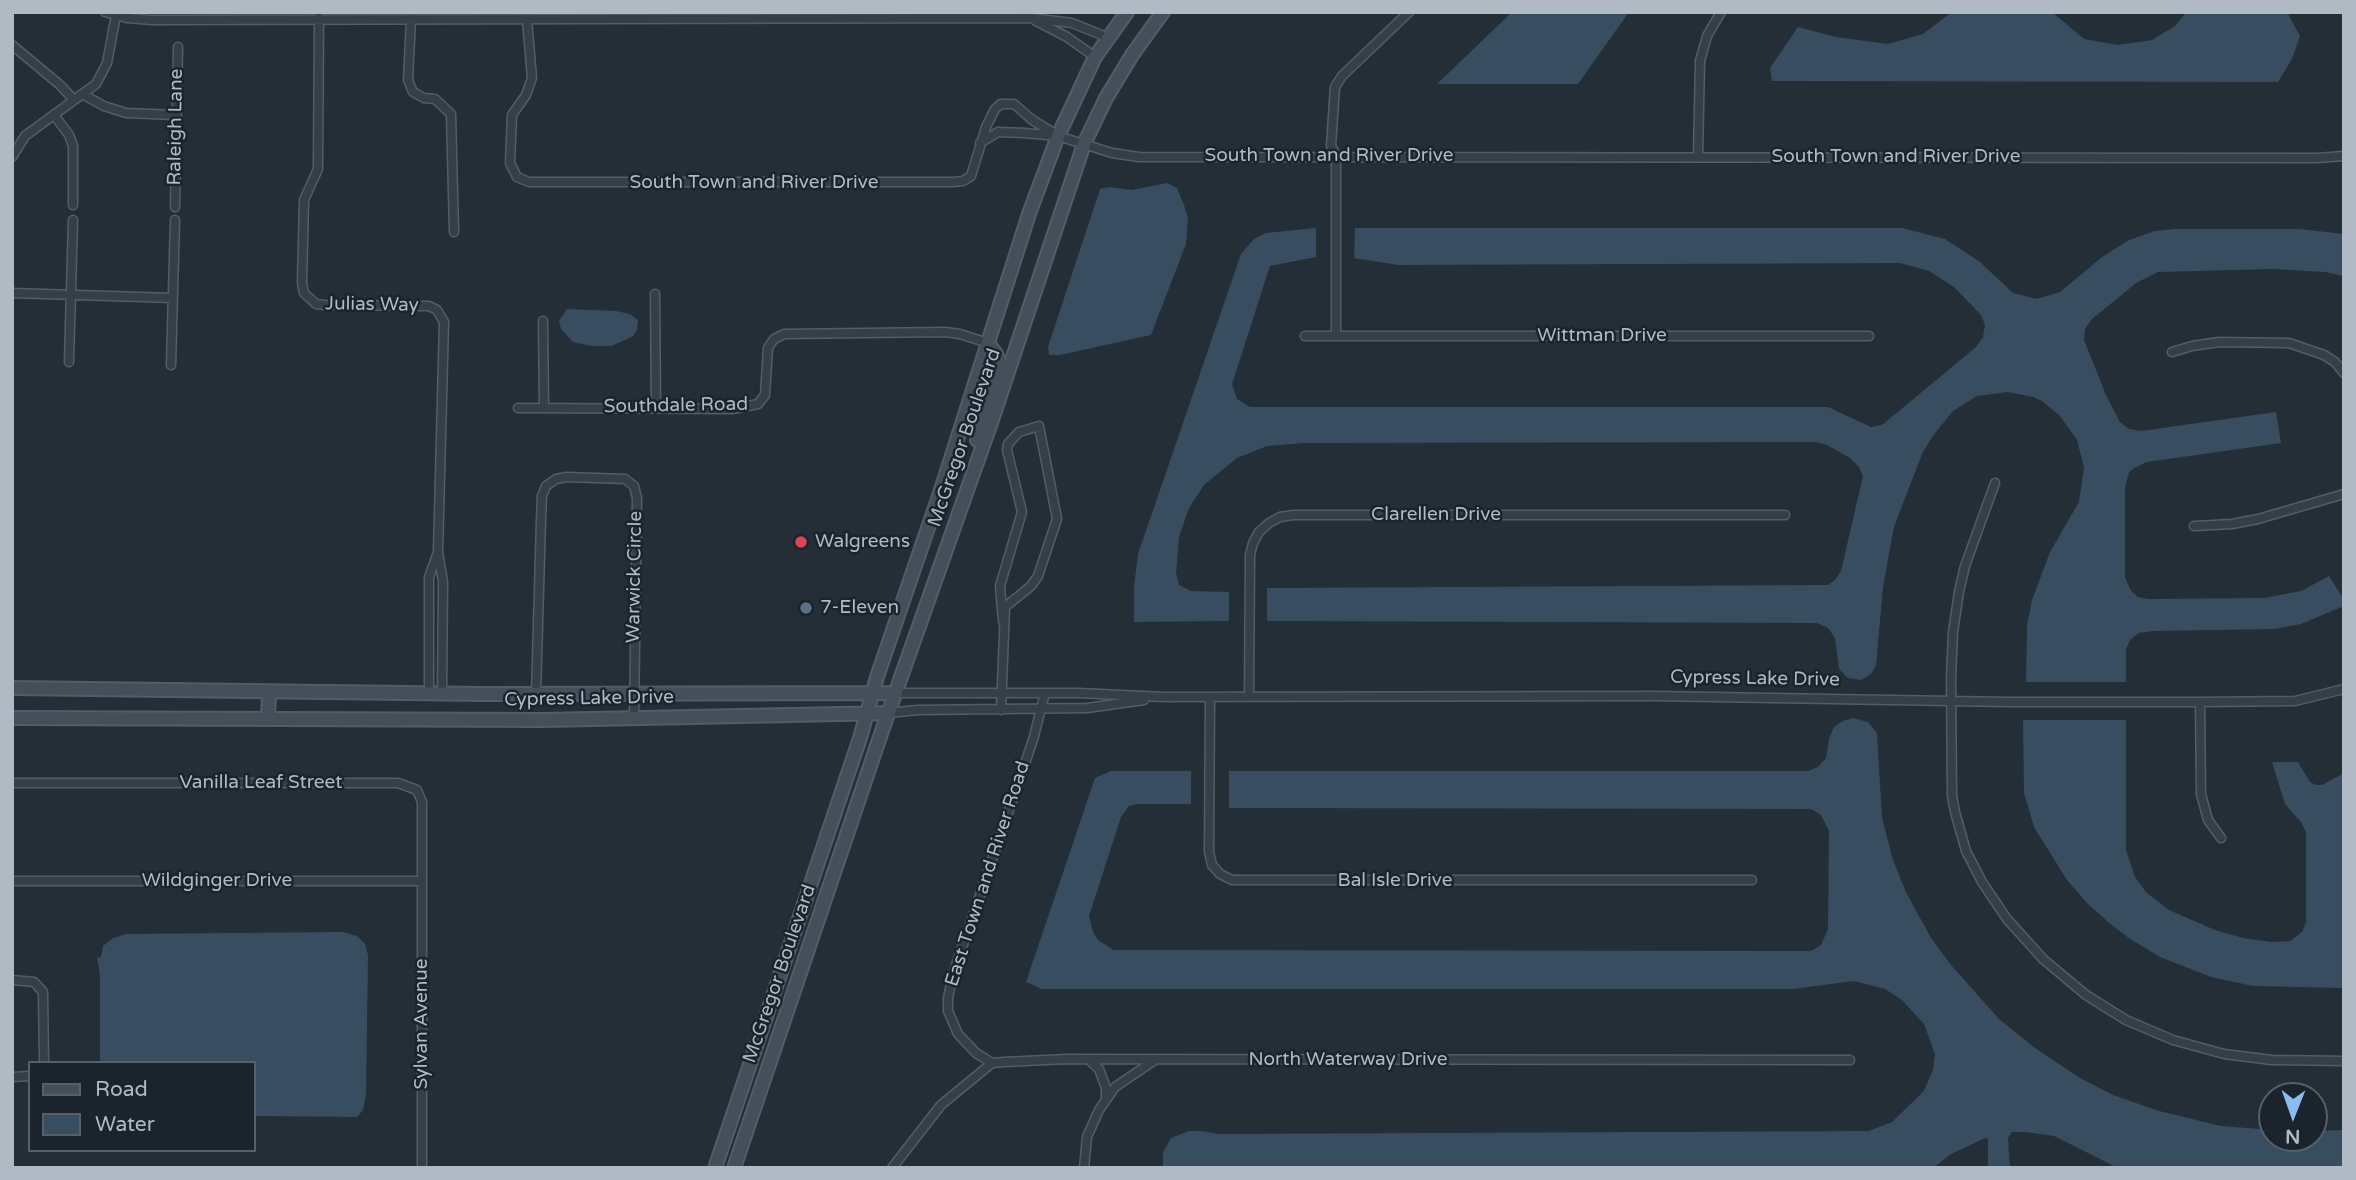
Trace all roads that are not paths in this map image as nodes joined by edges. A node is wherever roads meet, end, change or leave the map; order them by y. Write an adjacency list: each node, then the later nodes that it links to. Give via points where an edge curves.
1 (105, 12): 6 (street)
2 (1127, 12): 12 (main road, McGregor Boulevard)
3 (1163, 12): 22 (main road, McGregor Boulevard, via 1106,98)
4 (1409, 12): 23 (street, via 1335,87 1331,145)
5 (1721, 12): 24 (street, via 1700,61)
6 (116, 15): 7 (street, via 152,20); 16 (street, via 103,74)
7 (223, 15): 8 (street)
8 (319, 16): 10 (street); 53 (street, Julias Way, via 318,169 304,200 304,293 316,303 416,304 429,306 442,316)
9 (1031, 18): 11 (street); 12 (street, via 1072,23); 15 (street)
10 (411, 19): 11 (street); 31 (street, via 408,80 413,92 435,99 451,114)
11 (527, 19): 21 (street, South Town and River Drive, via 532,78 512,115 510,156 510,168 522,181 953,182 971,176)
12 (1109, 38): 15 (main road, McGregor Boulevard)
13 (12, 45): 17 (street)
14 (178, 47): 19 (street, Raleigh Lane)
15 (1095, 57): 20 (main road, McGregor Boulevard)
16 (82, 94): 17 (street); 19 (street, via 126,113)
17 (74, 100): 18 (street)
18 (54, 115): 26 (street, via 25,136); 27 (street, via 73,146)
19 (175, 115): 28 (street, Raleigh Lane)
20 (1058, 136): 21 (street, South Town and River Drive, via 998,132); 21 (street, via 1014,104 1001,104); 22 (street, South Town and River Drive); 40 (main road, McGregor Boulevard)
21 (980, 143)
22 (1084, 144): 23 (street, South Town and River Drive, via 1139,157); 48 (main road, McGregor Boulevard)
23 (1336, 156): 24 (street, South Town and River Drive); 38 (street)
24 (1698, 156): 25 (street, South Town and River Drive)
25 (2344, 156)
26 (12, 157)
27 (73, 205)
28 (175, 207)
29 (73, 220): 34 (street)
30 (174, 220): 35 (street)
31 (454, 232)
32 (12, 293): 34 (street)
33 (655, 294): 47 (street)
34 (72, 295): 35 (street); 42 (street)
35 (173, 298): 43 (street)
36 (543, 321): 46 (street)
37 (1305, 335): 38 (street, Wittman Drive)
38 (1336, 335): 39 (street, Wittman Drive)
39 (1868, 336)
40 (988, 343): 47 (street, Southdale Road, via 945,332 784,334 768,348 765,395 758,404 733,409); 48 (main road, via 1000,363 973,455); 61 (main road, McGregor Boulevard)
41 (2172, 352): 44 (street, via 2219,342 2289,342 2324,355)
42 (69, 362)
43 (171, 365)
44 (2343, 371)
45 (518, 408): 46 (street, Southdale Road)
46 (544, 408): 47 (street, Southdale Road)
47 (656, 408)
48 (974, 472): 62 (main road, McGregor Boulevard)
49 (1995, 483): 68 (street, via 1956,605)
50 (2344, 494): 52 (street, via 2258,519)
51 (1785, 515): 65 (street, Clarellen Drive, via 1280,517 1259,532 1250,555)
52 (2194, 526)
53 (438, 552): 60 (street, Julias Way, via 443,582); 60 (street, Julias Way, via 429,577)
54 (1003, 621): 54 (street, via 1005,607 1038,576 1057,519 1039,426 1019,432 1008,444 1023,512 1000,586); 59 (street)
55 (12, 688): 57 (main road, Cypress Lake Drive)
56 (2344, 689): 69 (street, Cypress Lake Drive, via 2295,701)
57 (269, 692): 60 (main road, Cypress Lake Drive); 75 (main road)
58 (634, 692): 61 (main road, Cypress Lake Drive); 64 (main road, Cypress Lake Drive); 64 (street, Warwick Circle, via 634,486 625,479 567,477 556,479 542,496); 76 (street, Warwick Circle)
59 (1002, 692): 62 (street, Cypress Lake Drive); 63 (street, Cypress Lake Drive); 70 (street)
60 (435, 693): 64 (main road, Cypress Lake Drive)
61 (873, 693): 62 (main road, Cypress Lake Drive); 72 (main road, McGregor Boulevard)
62 (896, 693): 73 (main road, McGregor Boulevard)
63 (1045, 693): 66 (street, Cypress Lake Drive); 71 (street, East Town and River Road)
64 (536, 694)
65 (1249, 696): 67 (street, Cypress Lake Drive); 68 (street, Cypress Lake Drive)
66 (1164, 697): 67 (street, Cypress Lake Drive); 71 (street, Cypress Lake Drive)
67 (1210, 697): 79 (street, Bal Isle Drive, via 1209,852 1220,874 1232,880)
68 (1952, 701): 69 (street, Cypress Lake Drive); 87 (street, via 1952,796 1971,862 2000,910 2062,977 2112,1012 2197,1048 2250,1058)
69 (2200, 702): 78 (street, via 2201,794 2208,820)
70 (1001, 710): 71 (street, Cypress Lake Drive); 73 (street, Cypress Lake Drive)
71 (1041, 710): 88 (street, East Town and River Road, via 948,998 958,1034)
72 (867, 713): 73 (main road, Cypress Lake Drive); 76 (main road, Cypress Lake Drive); 91 (main road, McGregor Boulevard)
73 (889, 713): 92 (main road, McGregor Boulevard)
74 (12, 718): 75 (main road, Cypress Lake Drive)
75 (268, 718): 76 (main road, Cypress Lake Drive)
76 (634, 718)
77 (12, 783): 81 (street, Vanilla Leaf Street, via 398,783 417,790 422,802)
78 (2221, 838)
79 (1752, 880)
80 (12, 881): 81 (street, Wildginger Drive)
81 (422, 881): 90 (street, Sylvan Avenue)
82 (12, 980): 86 (street, via 34,982 43,992)
83 (1089, 1060): 84 (street, North Waterway Drive); 88 (street, North Waterway Drive); 89 (street, via 1099,1069)
84 (1155, 1060): 85 (street, North Waterway Drive); 89 (street, via 1115,1087)
85 (1850, 1060)
86 (44, 1061)
87 (2344, 1061)
88 (992, 1063): 93 (street, via 941,1105)
89 (1106, 1100): 94 (street, via 1087,1137)
90 (422, 1168)
91 (715, 1168)
92 (734, 1168)
93 (892, 1168)
94 (1084, 1168)

